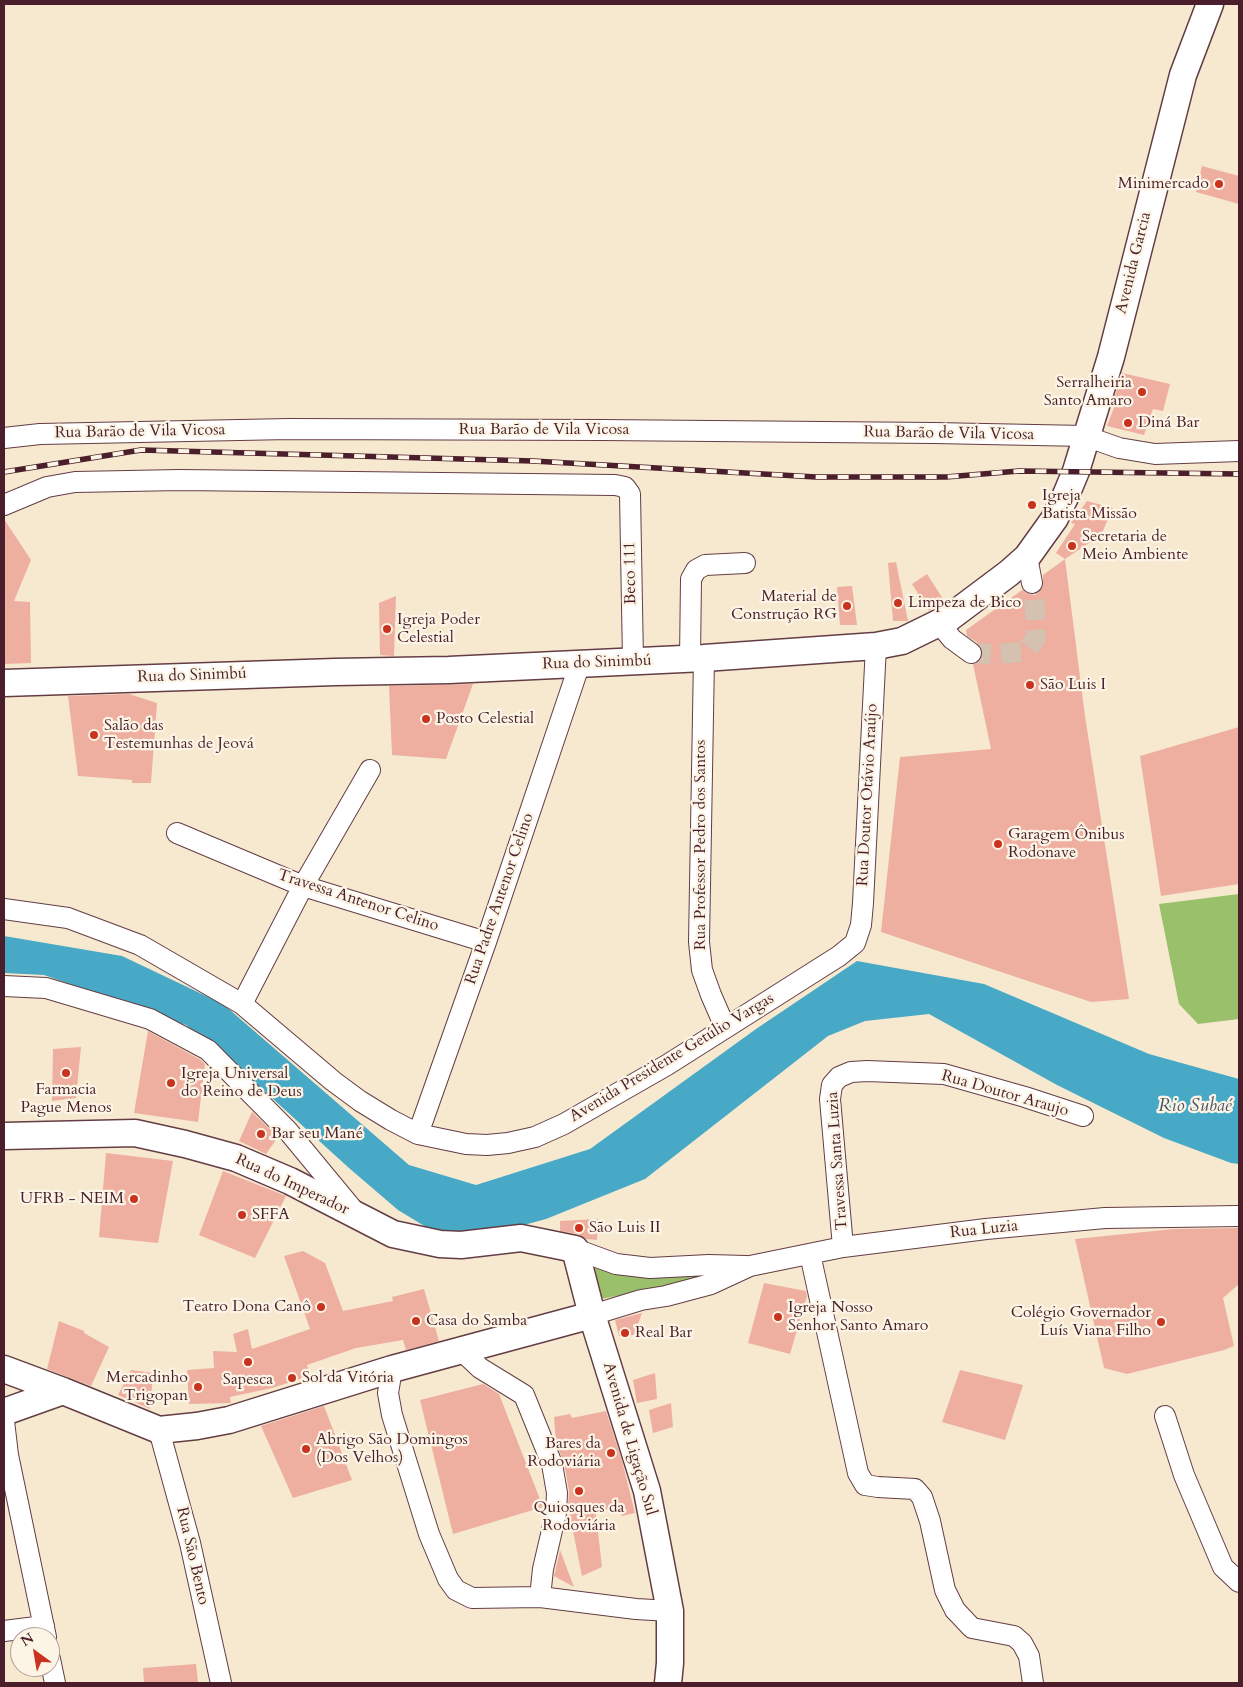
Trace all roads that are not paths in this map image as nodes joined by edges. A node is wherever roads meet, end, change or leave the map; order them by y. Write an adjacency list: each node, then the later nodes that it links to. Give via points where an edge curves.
1 (1210, 4): 2 (main road, Avenida Garcia, via 1183,75 1111,357)
2 (1086, 436): 3 (street, Rua Barão de Vila Vicosa, via 289,429); 4 (street, Rua Barão de Vila Vicosa, via 1119,448 1155,454); 6 (main road, Rua do Sinimbú, via 1076,471 1055,518)
3 (4, 438)
4 (1239, 451)
5 (4, 505): 13 (street, Beco 111, via 47,487 75,482 180,480 624,487 630,494)
6 (1027, 557): 8 (street); 9 (main road, Rua do Sinimbú)
7 (745, 563): 12 (street, Rua Professor Pedro dos Santos, via 706,565 690,578)
8 (1032, 583)
9 (939, 623): 10 (main road, Rua do Sinimbú, via 902,641); 11 (street, via 952,639)
10 (876, 646): 12 (main road, Rua do Sinimbú); 21 (street, Rua Doutor Otávio Araújo, via 863,903)
11 (971, 653)
12 (697, 659): 13 (main road, Rua do Sinimbú); 24 (street, Rua Professor Pedro dos Santos, via 698,942 702,970)
13 (633, 661): 14 (main road, Rua do Sinimbú)
14 (580, 663): 15 (main road, Rua do Sinimbú); 20 (street, Rua Padre Antenor Celino)
15 (4, 683)
16 (370, 770): 18 (street)
17 (177, 833): 18 (street, Travessa Antenor Celino)
18 (303, 886): 20 (street, Travessa Antenor Celino); 23 (street)
19 (4, 909): 23 (street, Avenida Presidente Getúlio Vargas, via 68,918 140,945)
20 (486, 942): 27 (street, Rua Padre Antenor Celino)
21 (855, 942): 24 (street, Avenida Presidente Getúlio Vargas, via 839,956)
22 (4, 986): 29 (street, via 46,988 150,1019 208,1050 288,1131)
23 (242, 1004): 27 (street, Avenida Presidente Getúlio Vargas, via 360,1101)
24 (725, 1027): 27 (street, Avenida Presidente Getúlio Vargas, via 667,1065 535,1137 487,1145)
25 (839, 1077): 26 (street, Rua Doutor Araujo, via 867,1071 944,1074); 31 (street, Travessa Santa Luzia, via 832,1085 830,1099)
26 (1082, 1116)
27 (418, 1134)
28 (4, 1136): 29 (main road, Rua do Imperador, via 134,1134 185,1144 236,1158 290,1180)
29 (357, 1215): 32 (main road, Rua do Imperador, via 393,1234 440,1244 461,1245 521,1238)
30 (1230, 1216): 31 (street, Rua Luzia, via 1105,1218)
31 (844, 1247): 33 (street, Rua Luzia)
32 (575, 1249): 34 (street, Rua Luzia, via 616,1264 650,1268); 35 (main road, Avenida de Ligação Sul)
33 (810, 1254): 34 (street, Rua Luzia); 51 (street, via 858,1473 865,1485 915,1490 922,1497 945,1590 955,1610 972,1628 1014,1636 1022,1643 1029,1656)
34 (750, 1266): 35 (street, Rua Luzia, via 712,1284)
35 (592, 1315): 36 (main road); 47 (main road, Avenida de Ligação Sul, via 647,1491)
36 (462, 1351): 38 (main road); 46 (street, via 480,1368 524,1395 552,1464 557,1493 556,1513)
37 (4, 1369): 39 (main road)
38 (392, 1369): 43 (main road, via 228,1420); 46 (street, via 388,1393 392,1415 429,1534 448,1579 456,1590 472,1598)
39 (63, 1391): 40 (main road); 43 (main road)
40 (4, 1412)
41 (1165, 1416): 45 (street, via 1184,1475 1223,1567)
42 (4, 1421): 44 (street)
43 (160, 1430): 49 (street, Rua São Bento, via 190,1543)
44 (6, 1456): 48 (street)
45 (1239, 1582)
46 (540, 1597): 47 (street)
47 (670, 1611): 50 (main road, Avenida de Ligação Sul)
48 (44, 1627)
49 (220, 1683)
50 (668, 1683)
51 (1033, 1683)

